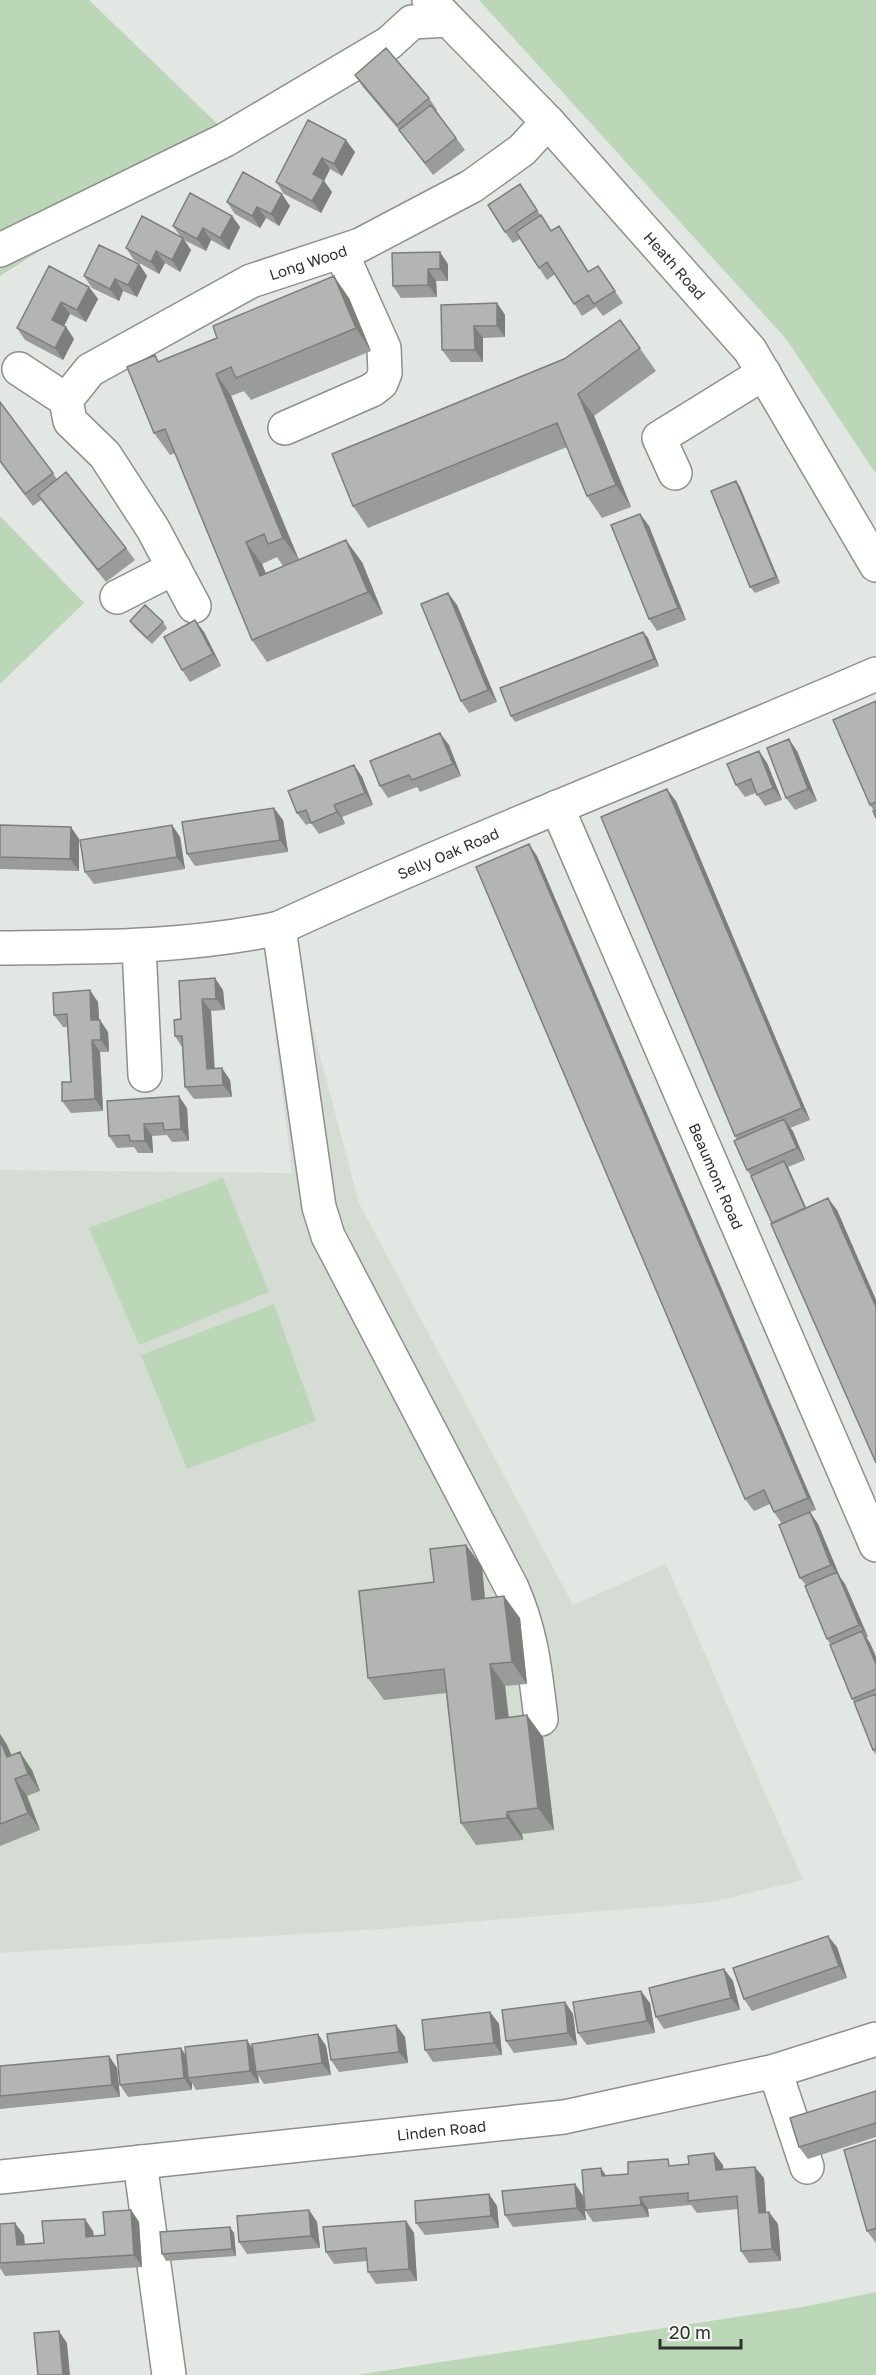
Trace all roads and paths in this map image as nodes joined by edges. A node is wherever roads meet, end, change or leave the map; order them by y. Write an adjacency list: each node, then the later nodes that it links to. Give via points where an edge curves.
1 (438, 10): 2 (main road, Heath Road); 3 (main road, via 412,22 389,43 225,140)
2 (548, 122): 4 (main road, Long Wood, via 522,150 472,186); 6 (main road, Heath Road, via 750,350)
3 (0, 250)
4 (341, 252): 7 (main road, Long Wood, via 251,281 90,370); 8 (main road, via 384,348 385,372 372,390)
5 (19, 369): 7 (main road)
6 (764, 373): 9 (main road, via 659,438); 10 (main road, Heath Road)
7 (66, 400): 11 (main road, via 70,421 105,455)
8 (285, 428)
9 (675, 473)
10 (876, 565)
11 (174, 568): 12 (main road); 13 (main road)
12 (117, 597)
13 (194, 606)
14 (876, 674): 15 (main road, Selly Oak Road)
15 (557, 807): 16 (main road, Selly Oak Road); 20 (main road, Beaumont Road)
16 (279, 928): 17 (main road, Selly Oak Road, via 249,935); 21 (main road, via 319,1207 328,1236 525,1616)
17 (139, 946): 18 (main road, Selly Oak Road); 19 (main road)
18 (0, 948)
19 (145, 1075)
20 (876, 1545)
21 (541, 1719)
22 (876, 2039): 23 (main road, Linden Road)
23 (775, 2071): 24 (main road, Linden Road, via 564,2117); 25 (main road)
24 (140, 2162): 26 (main road, Linden Road); 27 (main road)
25 (807, 2168)
26 (0, 2177)
27 (169, 2375)

